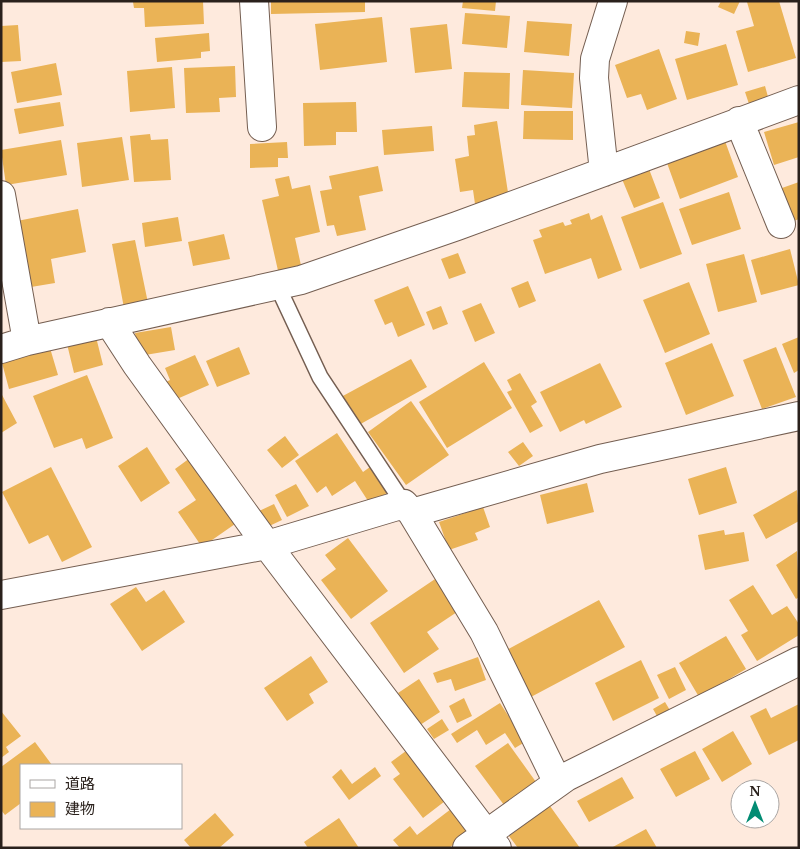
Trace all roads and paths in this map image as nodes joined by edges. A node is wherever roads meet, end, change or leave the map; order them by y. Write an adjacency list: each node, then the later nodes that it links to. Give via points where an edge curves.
1 (254, 1): 5 (street)
2 (613, 1): 6 (street, via 595,59 594,78)
3 (799, 100): 4 (street)
4 (739, 121): 6 (street); 8 (street)
5 (262, 127)
6 (604, 172): 9 (street, via 301,280)
7 (1, 195): 11 (street)
8 (781, 224)
9 (277, 285): 10 (street); 14 (lane, via 320,377)
10 (109, 322): 11 (street); 15 (street)
11 (27, 341): 12 (street)
12 (1, 349)
13 (799, 416): 14 (street, via 600,459)
14 (408, 508): 15 (street); 18 (street, via 484,632)
15 (267, 546): 16 (street); 19 (street)
16 (1, 595)
17 (799, 660): 18 (street)
18 (558, 783): 19 (street)
19 (484, 843)

